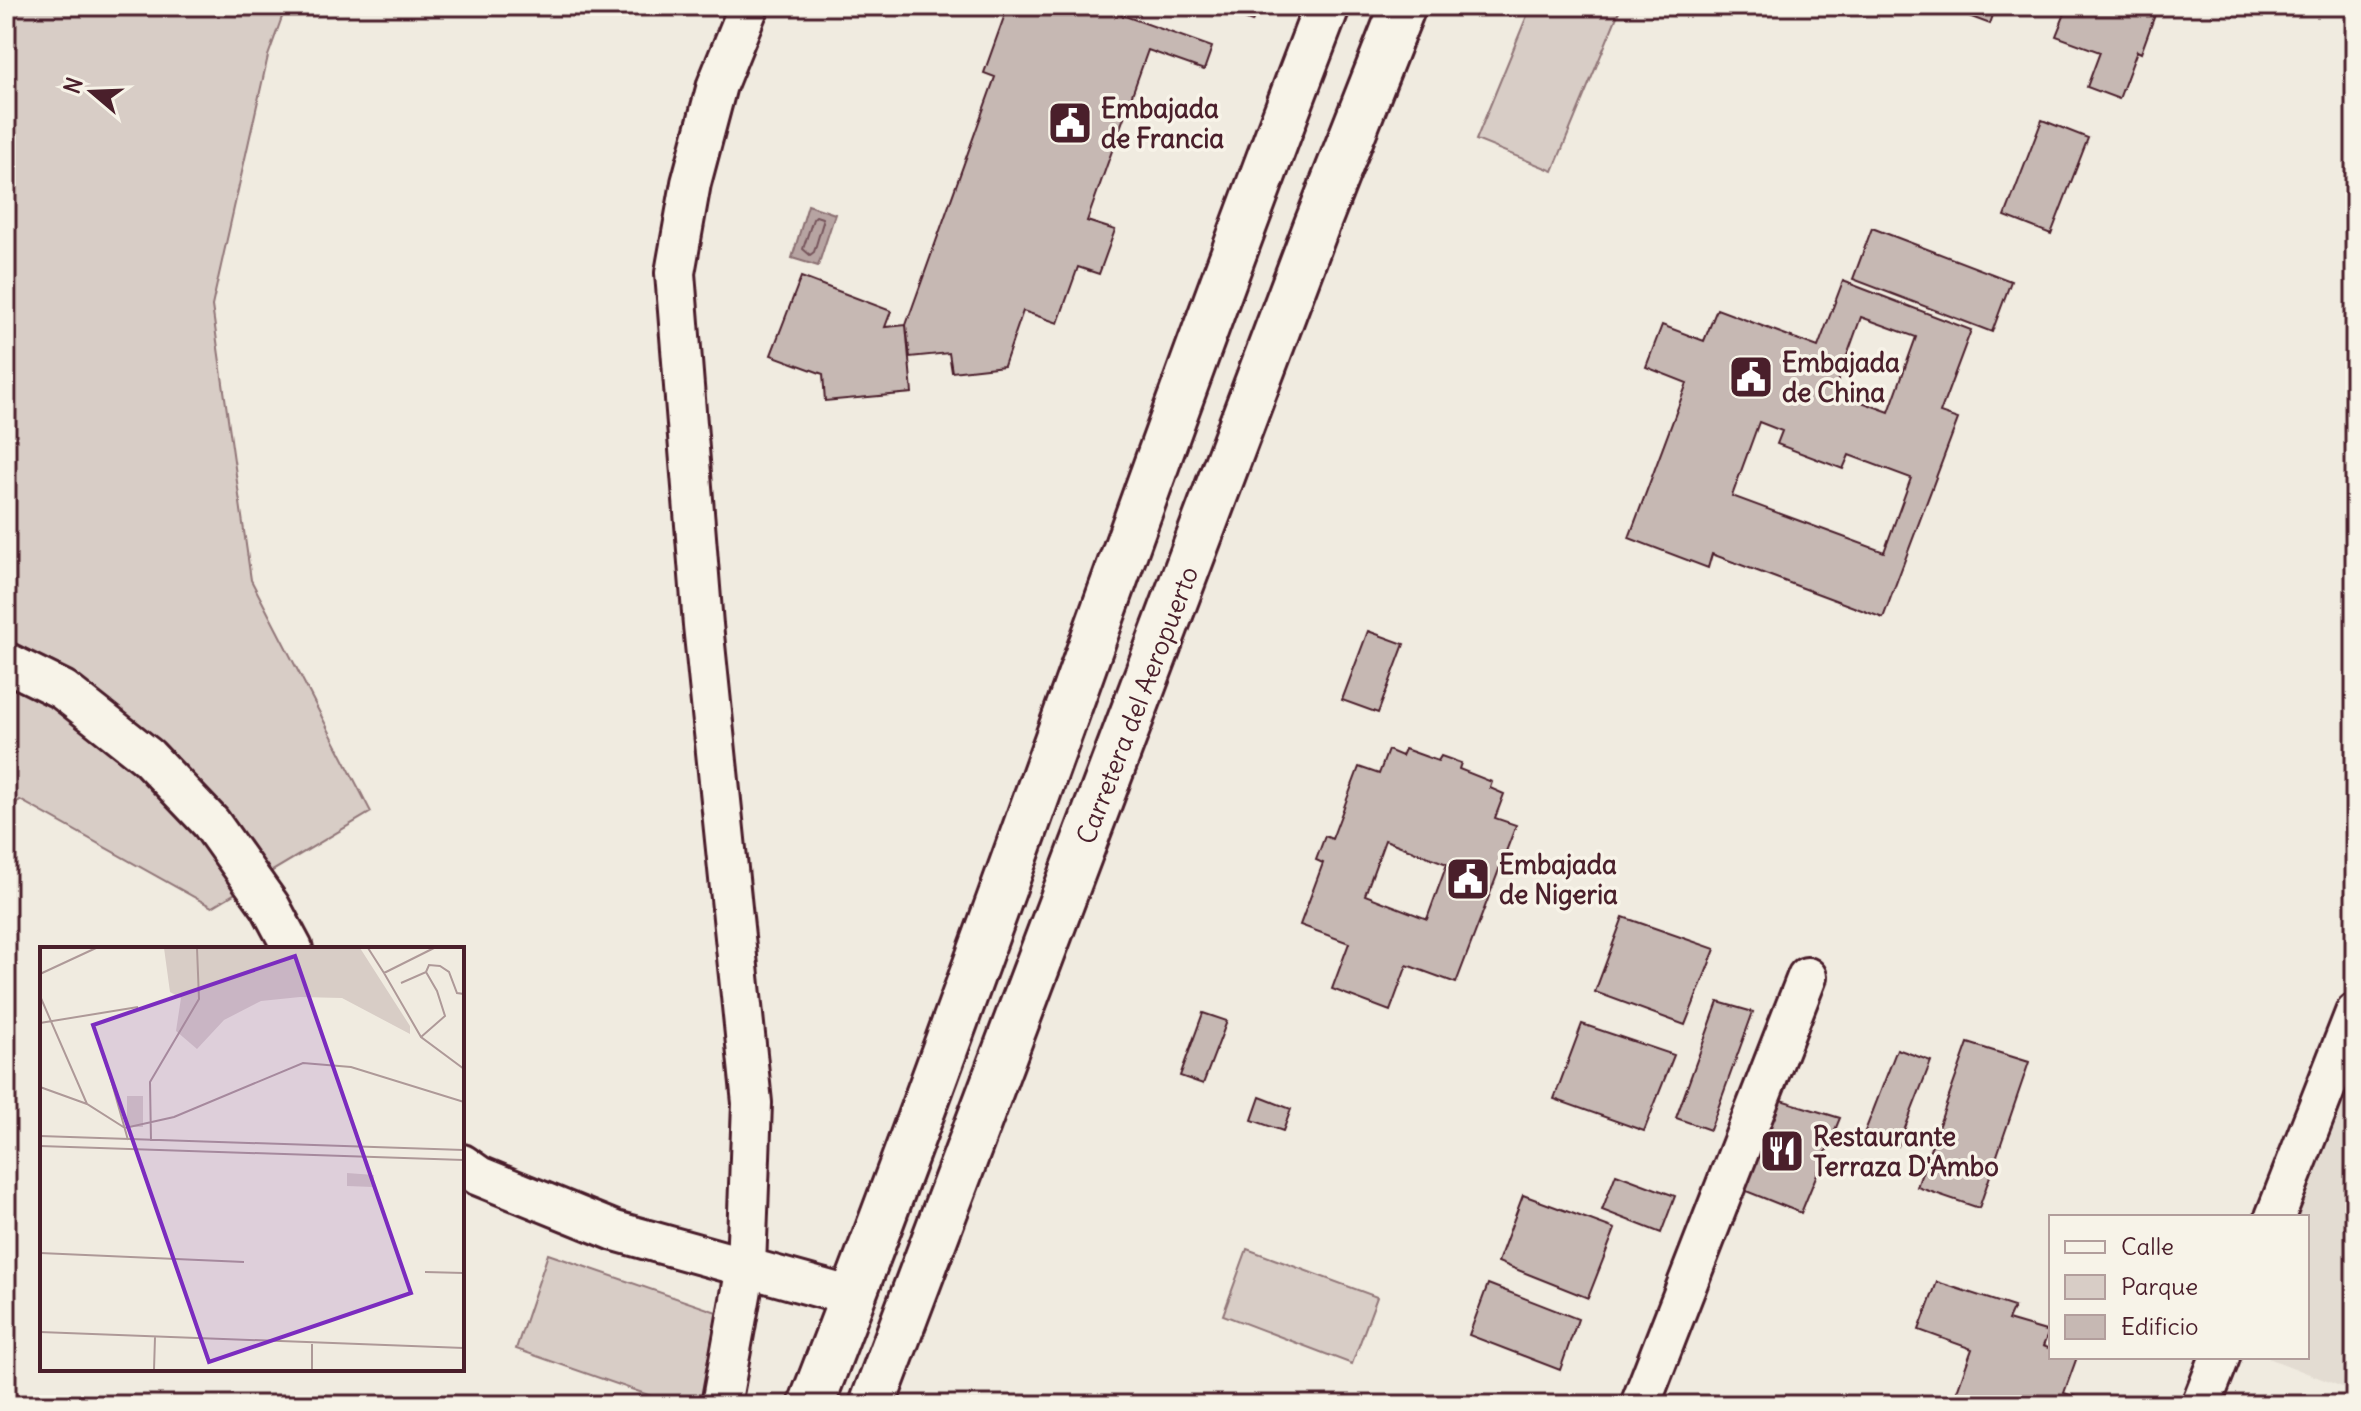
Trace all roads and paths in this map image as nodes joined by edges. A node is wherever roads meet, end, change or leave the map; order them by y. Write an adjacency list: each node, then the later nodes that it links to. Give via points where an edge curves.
1 (749, 6): 10 (street, via 717,85 691,183 675,273 702,611 752,1103)
2 (1327, 6): 11 (main road)
3 (1403, 6): 15 (main road, Carretera del Aeropuerto)
4 (6, 662): 5 (street, via 63,690 148,757 211,823 270,906)
5 (292, 947)
6 (1807, 977): 16 (street)
7 (2355, 1013): 9 (street)
8 (464, 1165): 10 (street, via 615,1231)
9 (2276, 1215)
10 (746, 1267): 11 (street); 13 (street)
11 (853, 1297): 14 (main road)
12 (2219, 1359): 17 (street)
13 (721, 1405)
14 (811, 1405)
15 (872, 1405)
16 (1640, 1405)
17 (2201, 1405)

